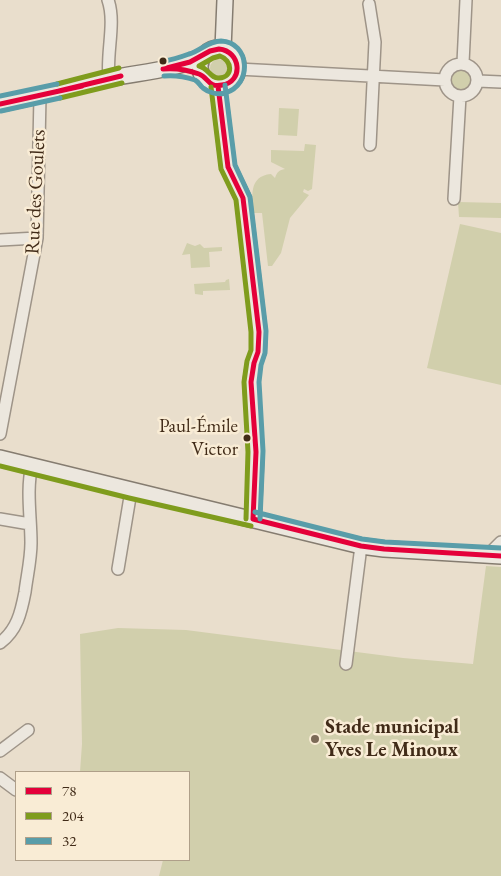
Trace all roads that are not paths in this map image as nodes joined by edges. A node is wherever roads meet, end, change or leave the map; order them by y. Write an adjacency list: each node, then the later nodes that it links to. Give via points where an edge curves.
1 (108, 0): 12 (street, via 111,11)
2 (226, 0): 5 (street)
3 (466, 0): 7 (street)
4 (370, 4): 11 (street, via 375,42)
5 (223, 49): 6 (street); 9 (street, via 232,54)
6 (204, 55): 8 (street); 10 (street)
7 (463, 63): 13 (street, via 448,69); 14 (street, via 476,71)
8 (171, 68): 10 (street); 12 (street)
9 (238, 69): 11 (street); 16 (street, via 229,84)
10 (201, 74): 16 (street, via 207,83)
11 (373, 76): 13 (street); 20 (street)
12 (109, 78): 17 (street)
13 (445, 80): 18 (street, via 447,89)
14 (478, 81): 15 (street); 18 (street, via 474,91)
15 (501, 82)
16 (218, 86): 29 (street, via 228,167 244,198 259,331 258,352 250,382 256,452)
17 (40, 96): 19 (street); 22 (street, Rue des Goulets)
18 (460, 96): 21 (street)
19 (0, 104)
20 (370, 145)
21 (454, 199)
22 (37, 238): 23 (street); 24 (street, Rue des Goulets)
23 (0, 240)
24 (0, 434)
25 (0, 458): 26 (street)
26 (32, 465): 27 (street); 30 (street, via 29,478)
27 (131, 491): 29 (street); 34 (street)
28 (0, 519): 30 (street)
29 (253, 519): 32 (street)
30 (30, 524): 35 (street, via 30,563 22,610 14,627)
31 (501, 542): 33 (street)
32 (361, 546): 33 (street); 36 (street)
33 (494, 556)
34 (118, 569)
35 (0, 643)
36 (346, 664)
37 (28, 730): 38 (street)
38 (0, 751)
39 (0, 778): 40 (street)
40 (15, 789)

